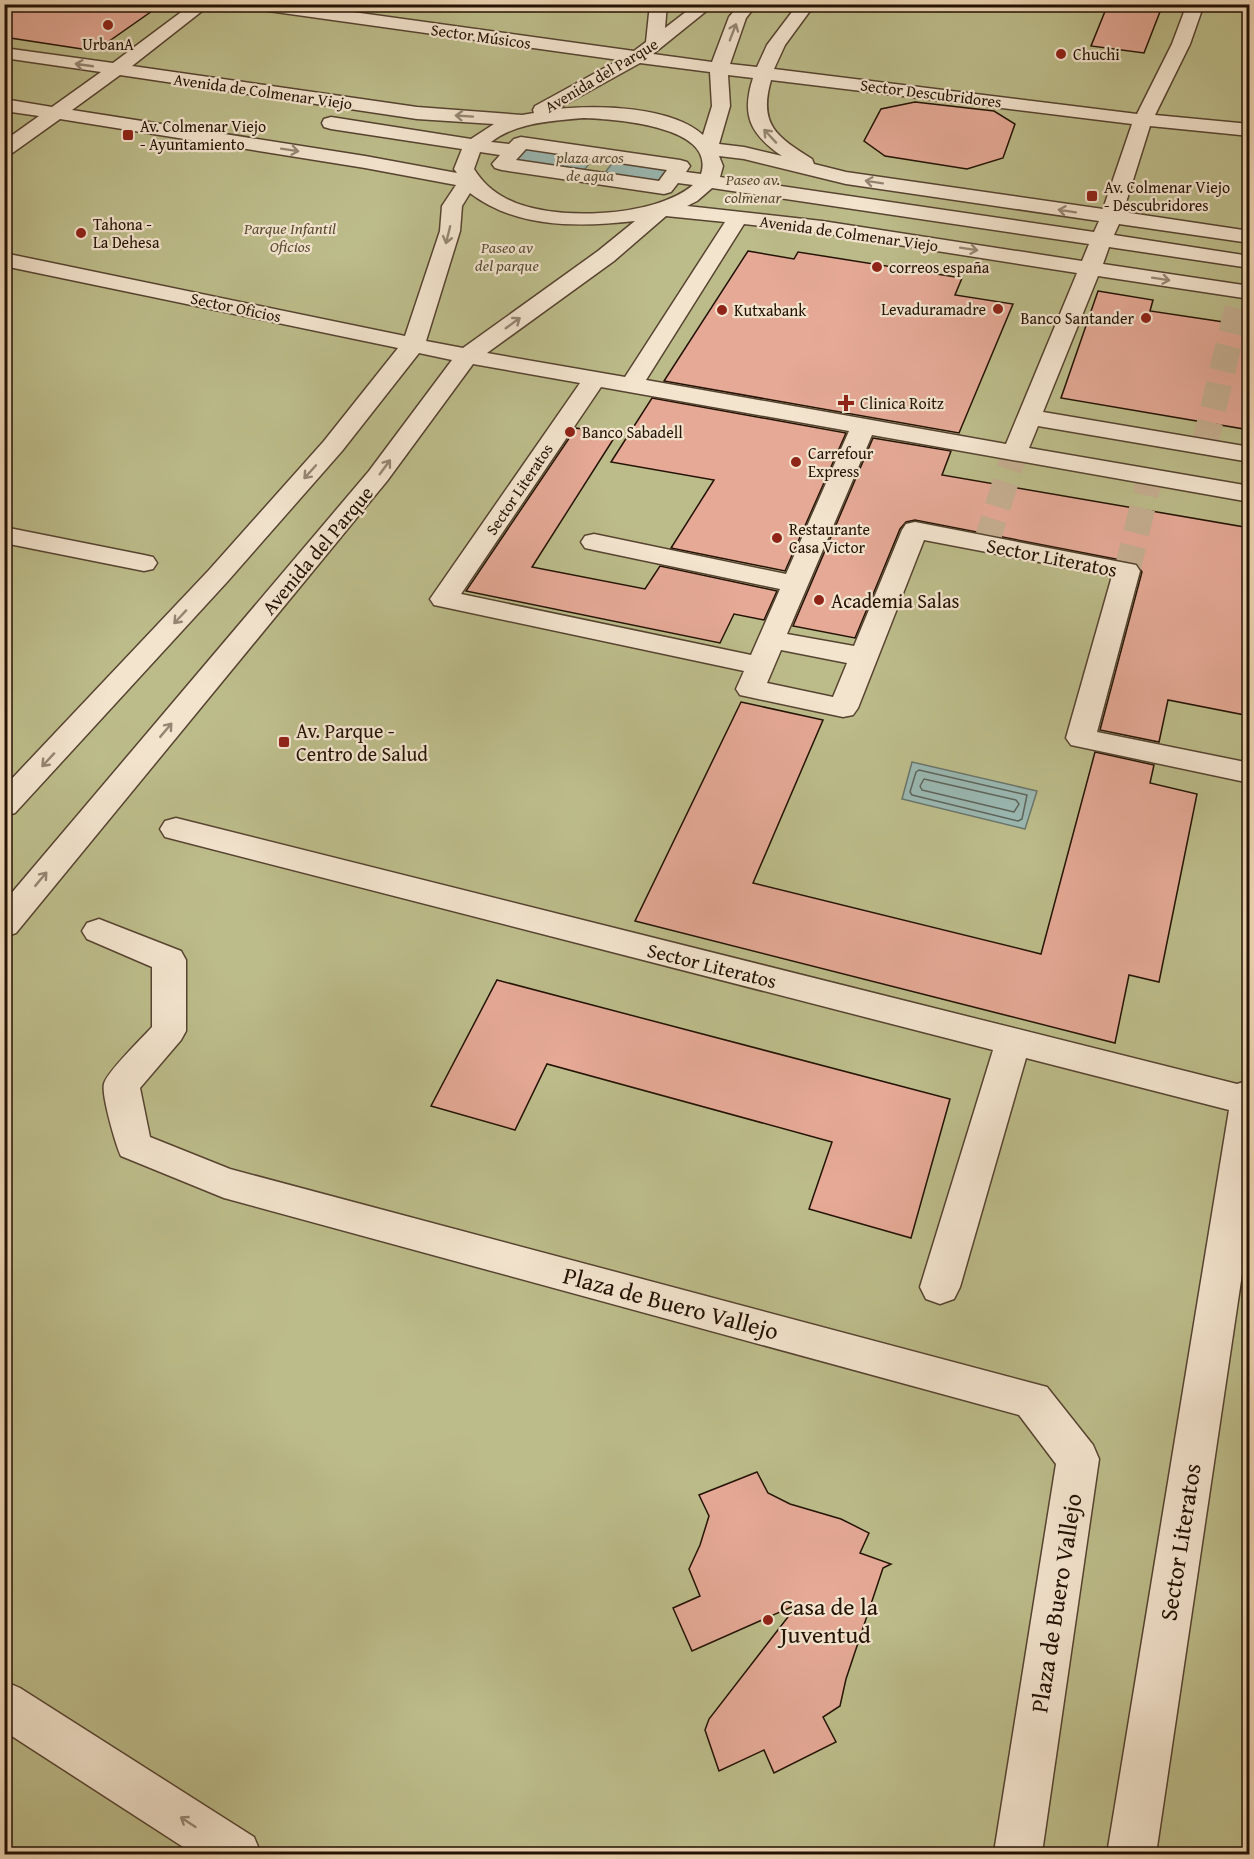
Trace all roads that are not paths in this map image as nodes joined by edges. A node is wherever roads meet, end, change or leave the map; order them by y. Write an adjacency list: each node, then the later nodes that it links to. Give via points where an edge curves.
1 (203, 4): 12 (street)
2 (254, 4): 10 (street, Sector Músicos)
3 (659, 4): 8 (street)
4 (707, 4): 8 (street, Avenida del Parque)
5 (749, 4): 11 (street, one-way to 5, via 738,17)
6 (807, 4): 13 (street, via 776,45)
7 (1196, 4): 20 (street)
8 (654, 45): 10 (street, Avenida del Parque)
9 (4, 53): 12 (street, Avenida de Colmenar Viejo, one-way to 9)
10 (637, 57): 11 (street, Sector Músicos); 19 (street, Avenida del Parque)
11 (719, 68): 13 (street, Sector Descubridores); 24 (street, via 721,106)
12 (117, 69): 15 (street); 19 (street, Avenida de Colmenar Viejo, one-way to 12, via 417,113)
13 (764, 73): 20 (street, Sector Descubridores); 26 (street, one-way to 13, via 781,147 760,125 755,106)
14 (71, 84): 15 (street)
15 (93, 87): 16 (street); 18 (street)
16 (116, 91)
17 (4, 105): 18 (street)
18 (55, 113): 25 (street); 27 (street, one-way to 27)
19 (523, 120): 23 (street, via 492,132); 24 (street, via 583,112 623,114 660,121 687,132)
20 (1143, 120): 22 (street, Sector Descubridores); 30 (street)
21 (312, 121): 23 (street, Avenida de Colmenar Viejo)
22 (1247, 124)
23 (474, 145): 27 (street, via 464,169); 28 (street, Avenida de Colmenar Viejo, via 513,151 502,164 664,188 672,176)
24 (708, 149): 26 (street, via 744,153); 28 (street, via 714,165)
25 (4, 150)
26 (817, 171): 30 (street, one-way to 26)
27 (468, 181): 29 (street, via 500,204 544,216 590,220 629,217); 38 (street, one-way to 38, via 452,206 450,231)
28 (708, 181): 29 (street, via 690,197); 33 (street, Avenida de Colmenar Viejo)
29 (661, 209): 31 (street, Avenida de Colmenar Viejo); 39 (street, Avenida del Parque, one-way to 29, via 606,256)
30 (1111, 217): 32 (street); 33 (street)
31 (738, 218): 36 (street, Avenida de Colmenar Viejo, one-way to 36); 41 (street)
32 (1250, 237)
33 (1101, 240): 35 (street, Avenida de Colmenar Viejo); 36 (street)
34 (4, 259): 38 (street, Sector Oficios)
35 (1250, 262)
36 (1089, 268): 37 (street, Avenida de Colmenar Viejo, one-way to 37); 42 (street)
37 (1250, 293)
38 (414, 344): 39 (street, Sector Oficios); 57 (street, one-way to 57, via 318,463 218,576)
39 (467, 356): 40 (street); 59 (street, Avenida del Parque, one-way to 39, via 378,476)
40 (595, 378): 41 (street); 55 (street, Sector Literatos, via 444,599)
41 (631, 385): 43 (street)
42 (1029, 417): 44 (street); 45 (street)
43 (864, 425): 45 (street); 52 (street, Sector Literatos)
44 (1203, 447): 46 (street); 47 (street)
45 (1016, 452): 47 (street)
46 (1250, 455)
47 (1194, 484): 48 (street)
48 (1250, 494)
49 (4, 535): 51 (street)
50 (594, 542): 52 (street)
51 (144, 563)
52 (795, 584): 53 (street, Sector Literatos)
53 (771, 640): 54 (street); 55 (street, Sector Literatos)
54 (864, 657): 55 (street, Sector Literatos, via 843,708 750,689); 56 (street, Sector Literatos, via 915,530 1127,571 1082,738)
55 (759, 665)
56 (1250, 773)
57 (4, 806)
58 (176, 830): 61 (street, Sector Literatos)
59 (4, 925)
60 (99, 931): 66 (street, Plaza de Buero Vallejo, via 169,960 169,1031 121,1085 134,1146 224,1183 1032,1400 1078,1459)
61 (1013, 1042): 62 (street, Sector Literatos); 64 (street)
62 (1249, 1097): 63 (street, Sector Literatos)
63 (1239, 1233): 68 (street, Sector Literatos)
64 (940, 1287)
65 (4, 1704): 67 (street, one-way to 65)
66 (1019, 1846)
67 (237, 1854)
68 (1132, 1854)

